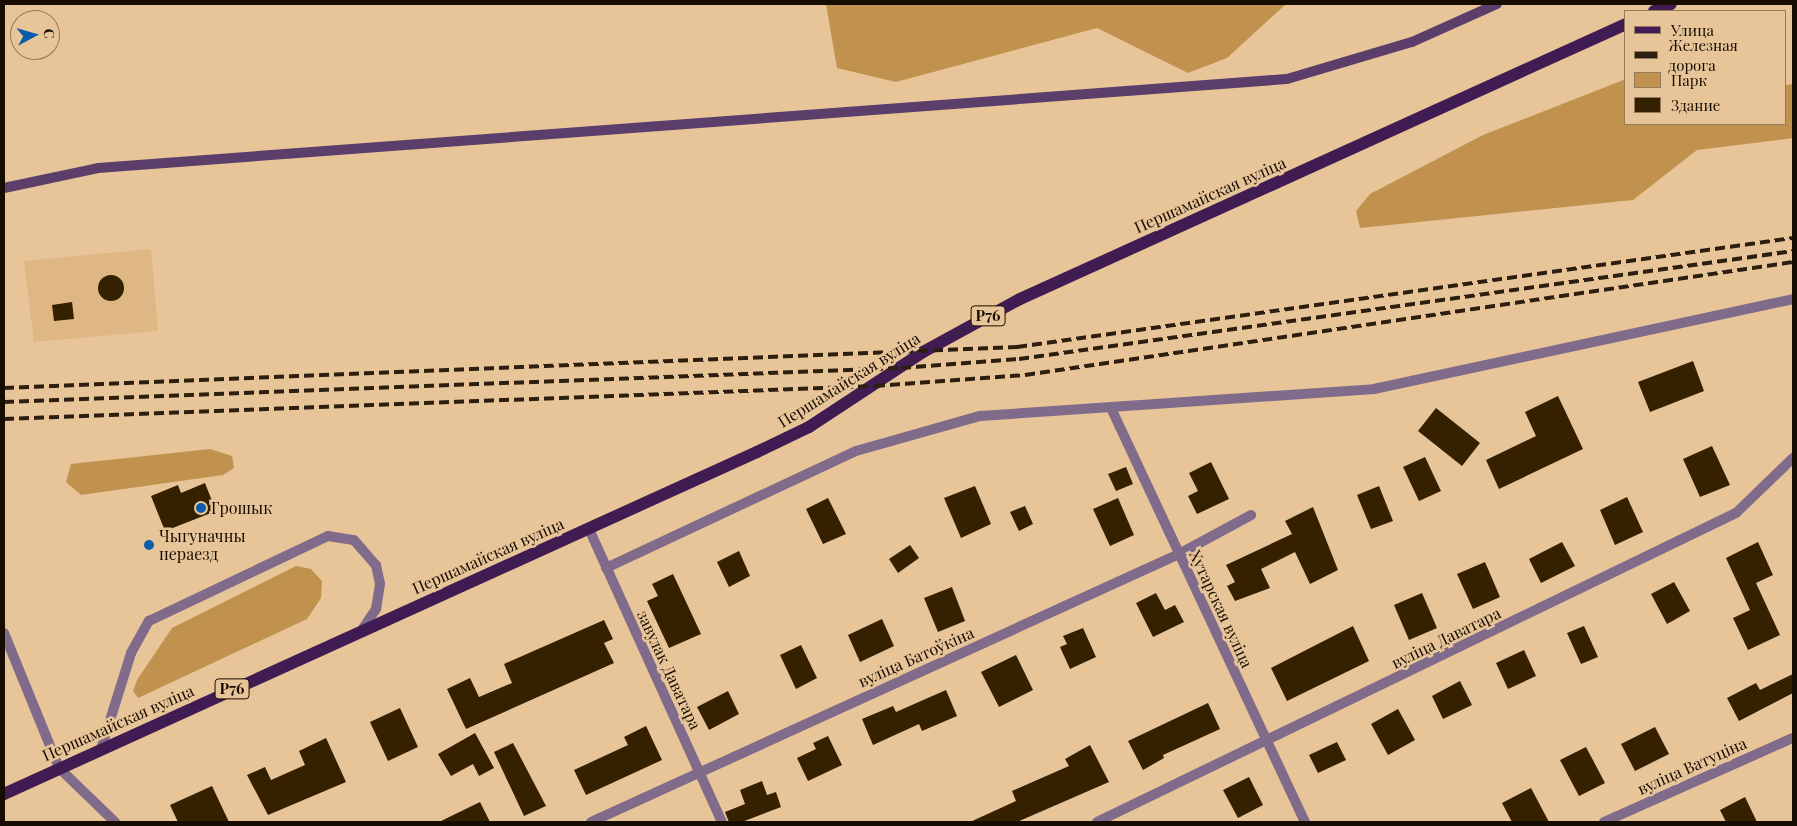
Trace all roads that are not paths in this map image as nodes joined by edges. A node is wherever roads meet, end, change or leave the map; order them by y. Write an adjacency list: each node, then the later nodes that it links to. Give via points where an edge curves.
1 (1497, 4): 5 (street, via 1412,42 1287,79 98,168)
2 (1671, 4): 3 (main road)
3 (1656, 10)
4 (1624, 25): 10 (main road, Першамайская вуліца / Р76, via 1020,299 923,352 809,427)
5 (4, 188)
6 (1793, 299): 7 (street, via 1374,389)
7 (1111, 408): 11 (street, Хутарская вуліца); 12 (street, via 980,416 856,451)
8 (1793, 458): 16 (street, вуліца Даватара, via 1736,513)
9 (1251, 515): 11 (street, вуліца Батоўкіна)
10 (589, 529): 12 (street, завулак Даватара); 13 (main road, Першамайская вуліца / Р76)
11 (1179, 554): 16 (street, Хутарская вуліца); 19 (street, вуліца Батоўкіна)
12 (606, 568): 19 (street, завулак Даватара)
13 (362, 630): 17 (main road, Першамайская вуліца / Р76); 17 (street, via 376,608 380,584 369,553 354,540 328,536 237,577 149,622 139,633)
14 (4, 633): 18 (street)
15 (1793, 738): 26 (street, вуліца Ватуціна)
16 (1268, 742): 24 (street, вуліца Даватара); 25 (street, Хутарская вуліца)
17 (101, 749): 18 (main road, Першамайская вуліца / Р76)
18 (59, 768): 20 (main road, Першамайская вуліца / Р76); 21 (street)
19 (699, 772): 22 (street, вуліца Батоўкіна); 23 (street, завулак Даватара)
20 (4, 794)
21 (115, 822)
22 (591, 822)
23 (722, 822)
24 (1098, 822)
25 (1305, 822)
26 (1604, 822)

